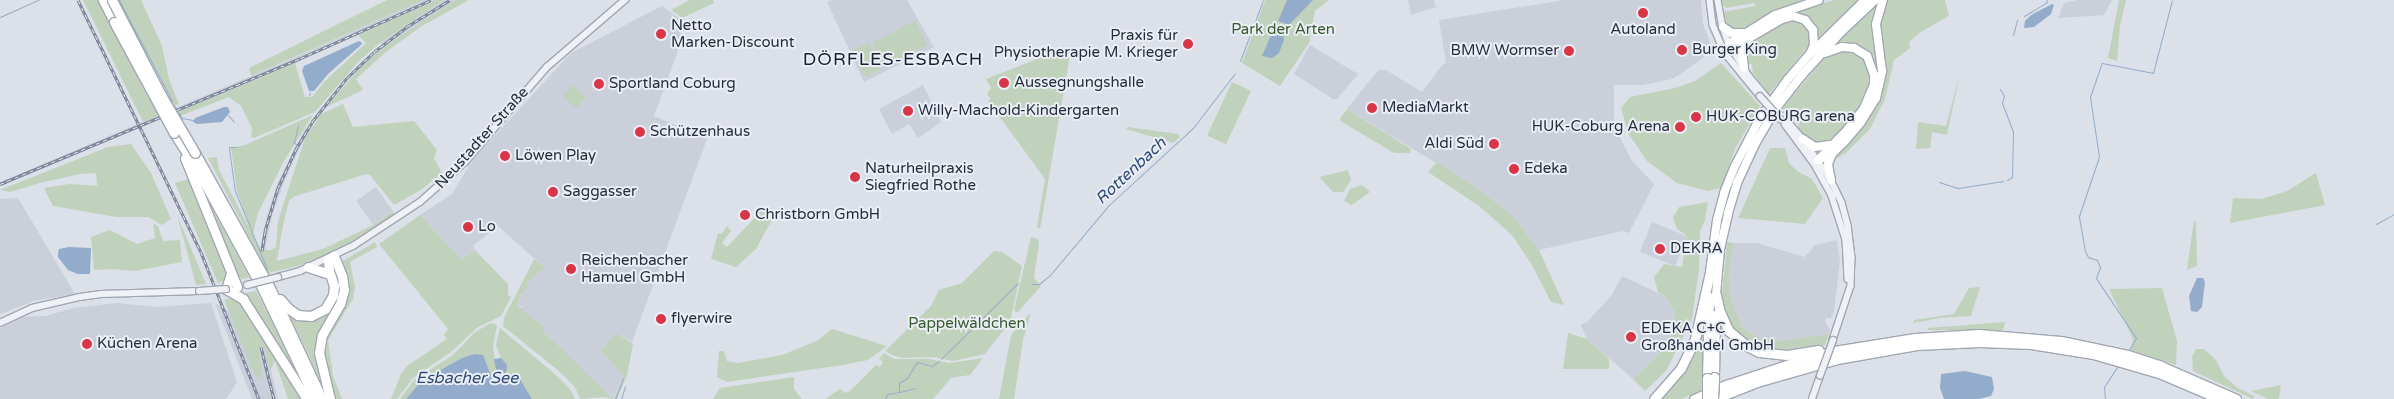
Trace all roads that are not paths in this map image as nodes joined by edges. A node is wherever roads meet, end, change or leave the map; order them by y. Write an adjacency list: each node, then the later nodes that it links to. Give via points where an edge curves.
1 (103, 0): 21 (highway, bridge, via 174,133)
2 (112, 0): 21 (highway, bridge)
3 (625, 0): 24 (street, Neustadter Straße, via 547,67 432,193 381,230)
4 (1710, 0): 15 (street, via 1713,25 1725,53)
5 (1718, 0): 10 (street)
6 (1819, 0): 11 (highway, via 1786,10)
7 (1865, 0): 13 (highway)
8 (1876, 0): 13 (highway)
9 (1883, 0): 19 (highway, via 1876,24 1882,71 1876,98 1854,131)
10 (1723, 27): 11 (highway, via 1736,34); 12 (street)
11 (1750, 35): 12 (highway); 13 (highway, via 1782,20 1800,17 1813,30); 14 (highway, via 1742,50)
12 (1731, 46): 14 (street)
13 (1813, 56): 18 (highway, via 1849,47 1867,56 1873,67 1874,84 1864,108); 26 (highway, via 1765,110 1735,166 1717,220); 32 (highway, via 1776,108 1744,167 1725,226)
14 (1744, 68): 15 (street)
15 (1762, 95): 16 (street, bridge)
16 (1782, 118): 17 (street); 20 (street)
17 (1803, 139): 18 (highway, via 1820,148); 20 (street)
18 (1838, 141): 20 (highway)
19 (1832, 154): 20 (highway); 22 (highway, via 1828,164)
20 (1816, 161): 22 (street); 23 (street)
21 (196, 167): 27 (highway); 30 (highway); 40 (highway, via 263,290)
22 (1832, 180): 23 (street, via 1842,204)
23 (1847, 232): 47 (street, bridge, via 1852,265 1847,296)
24 (331, 257): 25 (street, Neustadter Straße); 28 (highway); 42 (highway, via 342,276 344,290 340,304 322,335 319,353)
25 (304, 269): 28 (highway); 29 (street, Neustadter Straße, bridge)
26 (1710, 272): 37 (highway); 43 (highway, via 1695,338 1681,368)
27 (231, 273): 29 (highway); 31 (highway)
28 (330, 274): 30 (highway, via 334,286 330,303 311,316 298,315 289,309)
29 (243, 286): 31 (street, Neustadter Straße); 33 (highway)
30 (269, 286): 41 (highway)
31 (226, 289): 33 (highway); 34 (street, Neustadter Straße, bridge, via 101,294 66,299 32,308)
32 (1716, 295): 36 (highway, via 1729,331 1759,352 1787,355); 37 (highway)
33 (244, 299): 39 (highway)
34 (0, 322)
35 (2003, 339): 36 (highway, via 1916,338); 38 (highway, via 2051,339 2103,349 2161,366); 46 (highway, via 1934,343 1872,352 1796,369)
36 (1834, 351): 44 (highway)
37 (1710, 378): 45 (highway, bridge); 46 (highway, bridge)
38 (2191, 382): 48 (highway); 49 (highway)
39 (307, 399)
40 (315, 399)
41 (322, 399)
42 (330, 399)
43 (1654, 399)
44 (1694, 399)
45 (1707, 399)
46 (1714, 399)
47 (1812, 399)
48 (2220, 399)
49 (2236, 399)

